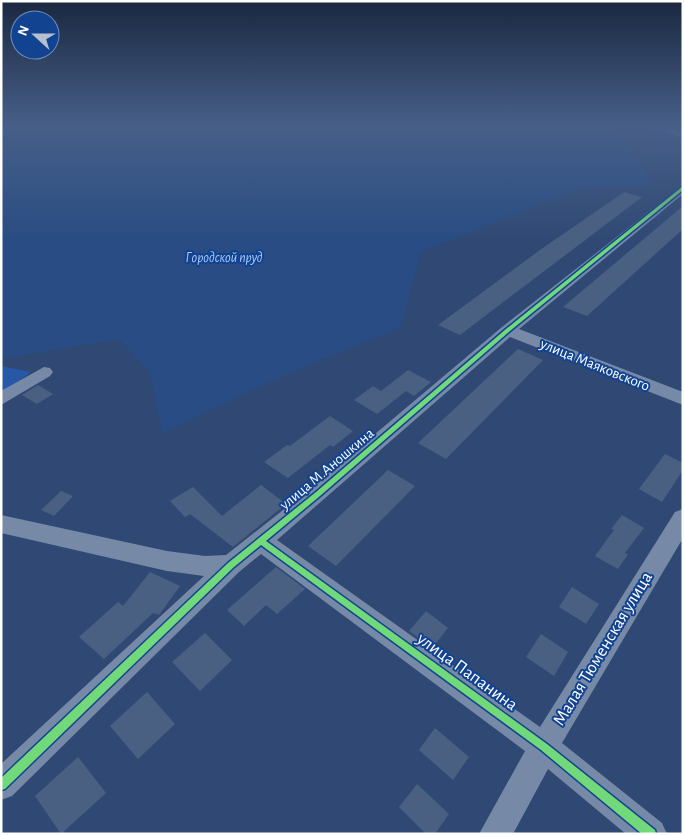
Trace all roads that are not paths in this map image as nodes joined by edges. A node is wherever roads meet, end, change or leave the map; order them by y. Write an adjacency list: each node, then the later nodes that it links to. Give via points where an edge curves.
1 (683, 188): 2 (street, улица М.Аношкина)
2 (508, 330): 5 (street, улица Маяковского); 8 (street, улица М.Аношкина)
3 (44, 372): 4 (street)
4 (1, 398)
5 (683, 399)
6 (683, 518): 10 (street, Малая Тюменская улица)
7 (1, 524): 9 (street, via 166,561 205,566)
8 (261, 541): 9 (street, улица М.Аношкина); 10 (street, улица Папанина)
9 (231, 565): 11 (street, улица М.Аношкина)
10 (544, 747): 12 (street, Малая Тюменская улица); 13 (street, улица Папанина)
11 (1, 785)
12 (495, 834)
13 (651, 834)

